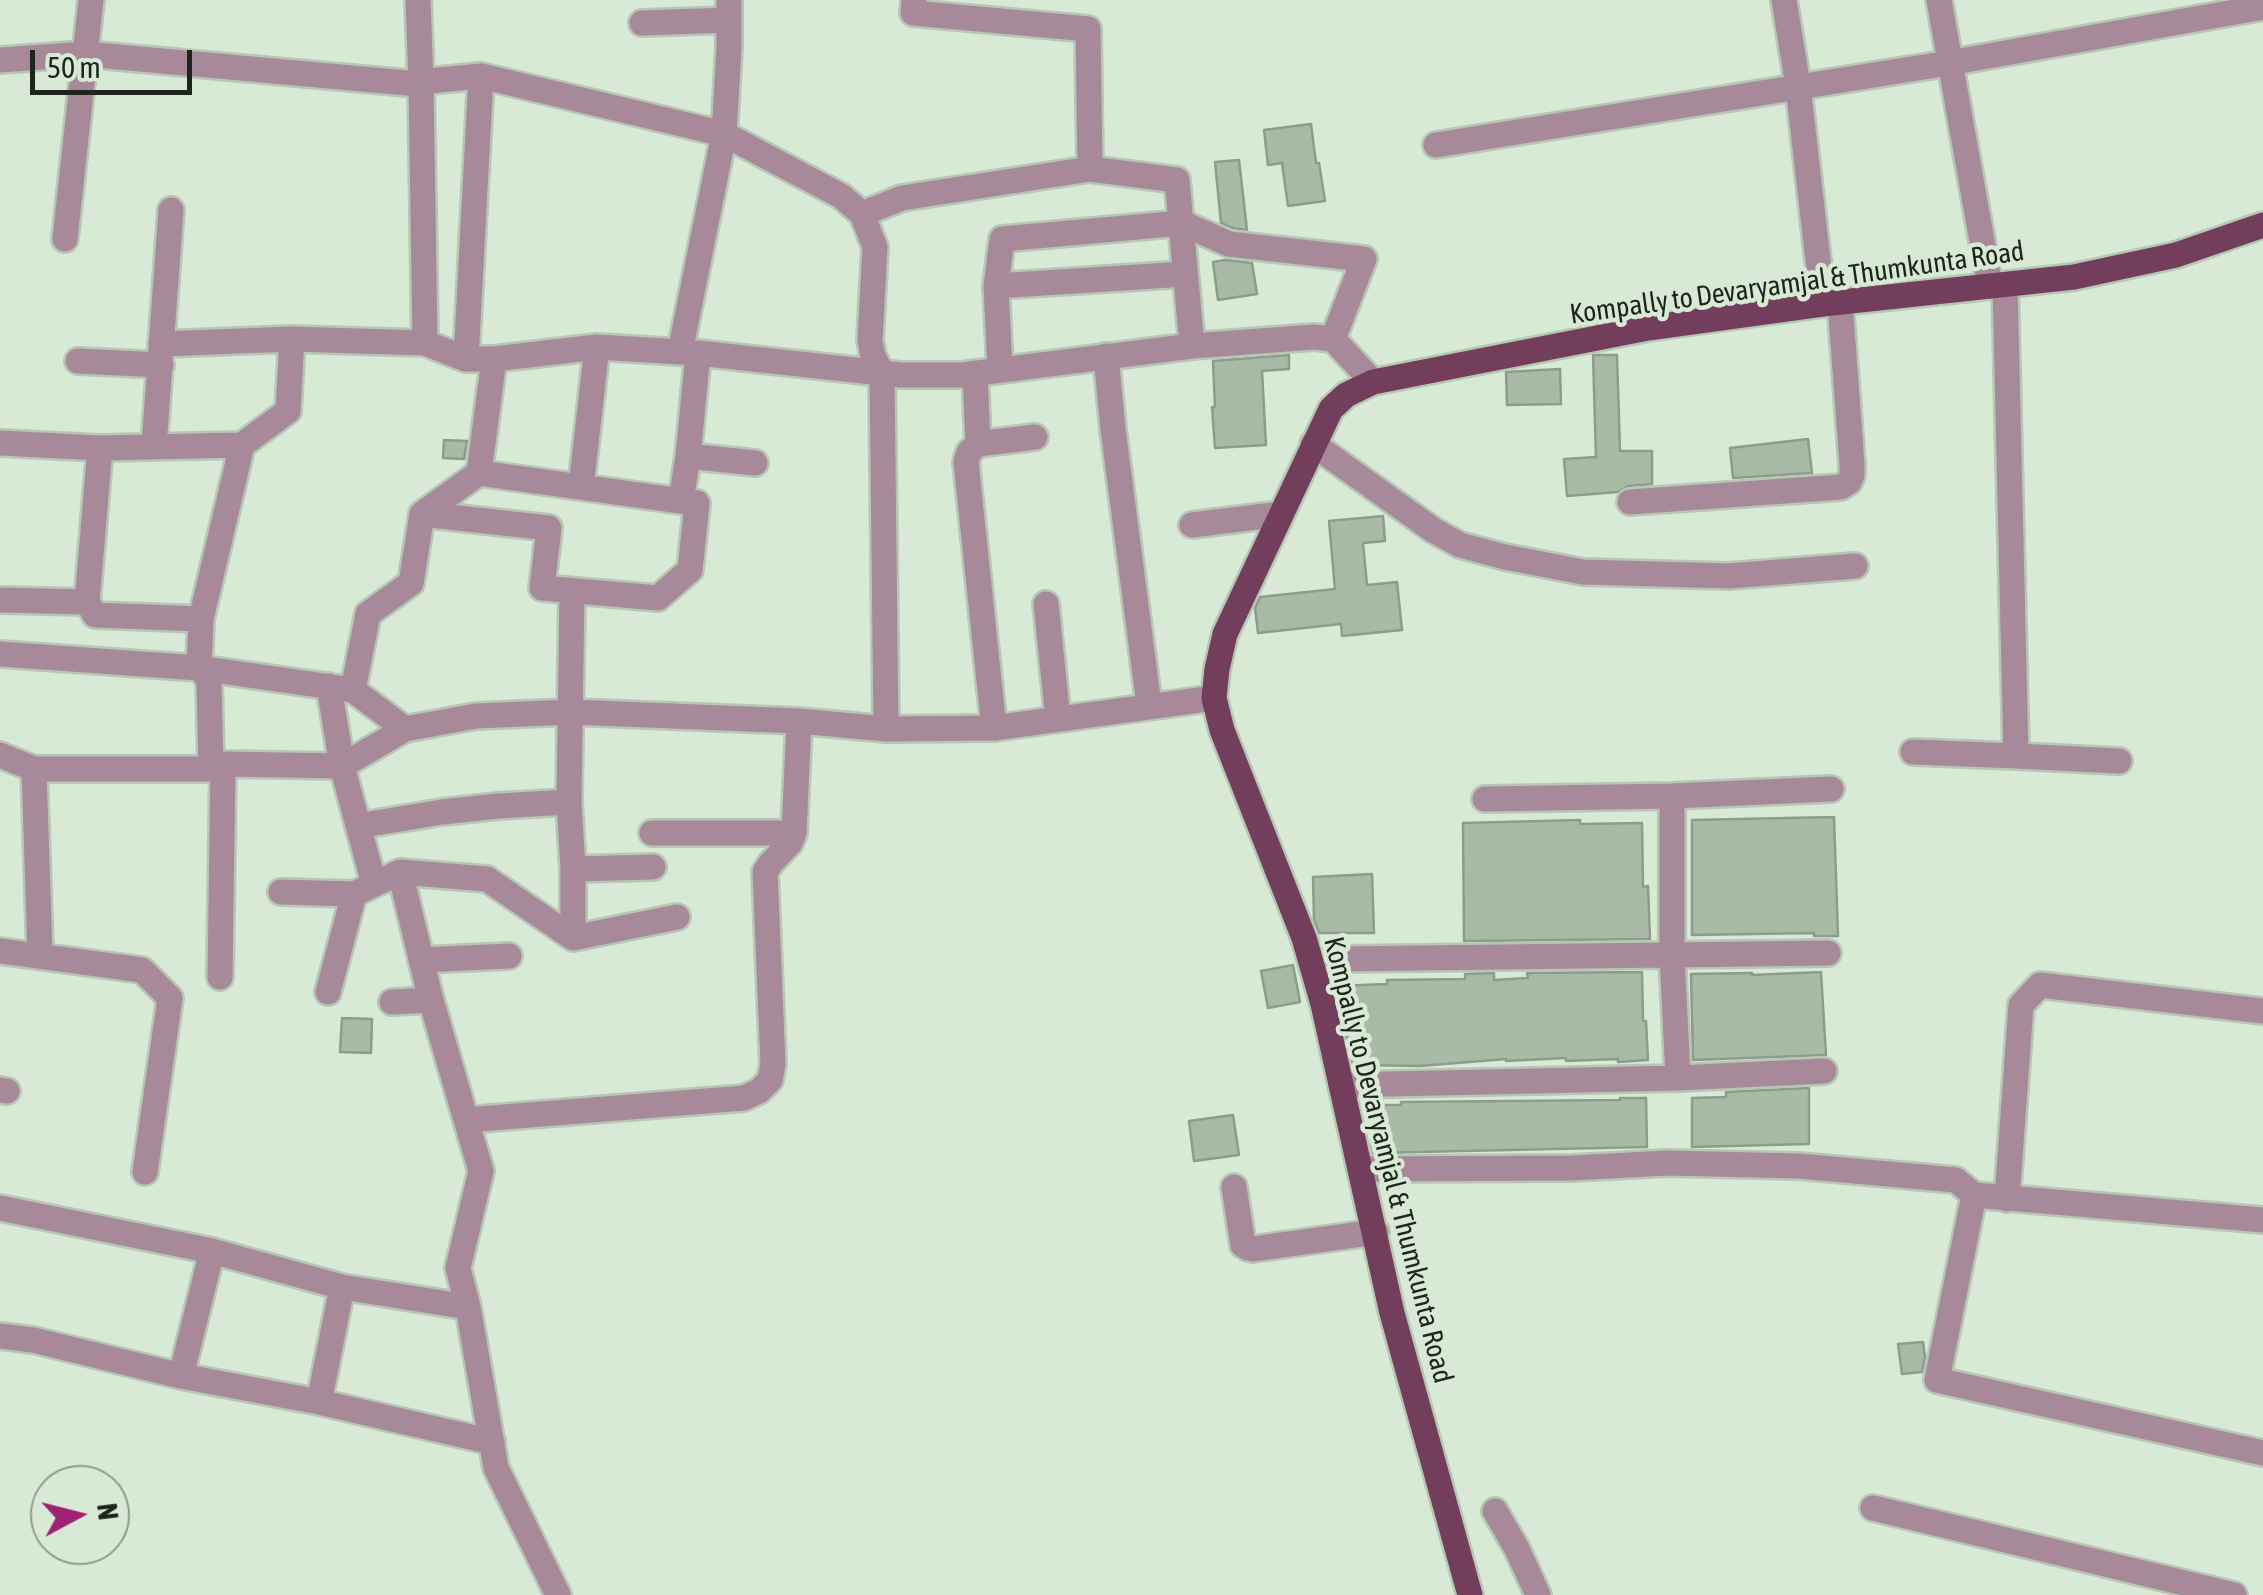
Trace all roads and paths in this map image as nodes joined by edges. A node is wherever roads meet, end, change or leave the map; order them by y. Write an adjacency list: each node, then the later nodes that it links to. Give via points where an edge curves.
1 (91, 0): 9 (street)
2 (418, 0): 13 (street)
3 (914, 0): 17 (street, via 913,13 1088,29)
4 (1784, 0): 14 (street)
5 (1938, 0): 11 (street)
6 (2263, 7): 11 (street)
7 (728, 10): 8 (street); 15 (street)
8 (642, 23)
9 (85, 54): 10 (street); 13 (street); 22 (street)
10 (0, 60)
11 (1949, 63): 14 (street); 25 (street)
12 (480, 76): 13 (street); 15 (street); 35 (street)
13 (422, 82): 29 (street)
14 (1798, 86): 16 (street); 26 (street)
15 (724, 134): 19 (street, via 841,196); 32 (street)
16 (1436, 146)
17 (1090, 169): 19 (street, via 902,198); 20 (street, via 1176,180)
18 (171, 210): 33 (street)
19 (862, 214): 39 (street, via 875,247 870,340)
20 (1182, 223): 23 (street); 24 (street, via 1002,239); 27 (street, via 1229,244 1364,259)
21 (2263, 225): 25 (main road, Kompally to Devaryamjal & Thumkunta Road, via 2176,255)
22 (65, 239)
23 (1184, 274): 24 (street); 30 (street)
24 (996, 286): 38 (street)
25 (1997, 286): 26 (main road, Kompally to Devaryamjal & Thumkunta Road); 76 (street)
26 (1831, 303): 40 (main road, Kompally to Devaryamjal & Thumkunta Road, via 1648,328); 53 (street, via 1852,464 1848,482)
27 (1333, 339): 30 (street); 40 (street)
28 (292, 340): 29 (street); 33 (street); 45 (street, via 288,411)
29 (425, 343): 35 (street)
30 (1192, 346): 34 (street)
31 (597, 347): 32 (street); 36 (street); 51 (street)
32 (689, 352): 39 (street); 48 (street)
33 (161, 354): 37 (street); 46 (street)
34 (1106, 356): 38 (street); 67 (street)
35 (466, 359): 36 (street)
36 (494, 359): 50 (street)
37 (78, 361)
38 (988, 371): 39 (street); 43 (street)
39 (882, 372): 73 (street)
40 (1373, 382): 44 (main road, Kompally to Devaryamjal & Thumkunta Road, via 1332,409)
41 (1036, 437): 43 (street)
42 (0, 444): 47 (street)
43 (978, 444): 72 (street, via 966,462)
44 (1313, 444): 55 (main road, Kompally to Devaryamjal & Thumkunta Road); 57 (street, via 1432,530 1505,557 1582,572 1729,576)
45 (242, 445): 46 (street); 62 (street)
46 (154, 446): 47 (street)
47 (100, 448): 60 (street)
48 (688, 456): 49 (street); 52 (street)
49 (755, 463)
50 (479, 474): 51 (street); 54 (street)
51 (580, 488): 52 (street)
52 (681, 501): 58 (street, via 696,503 690,570 658,598)
53 (1630, 502)
54 (422, 514): 58 (street, via 549,528 542,588); 65 (street, via 410,583 368,614)
55 (1281, 514): 56 (street); 66 (main road, Kompally to Devaryamjal & Thumkunta Road, via 1226,634)
56 (1192, 524)
57 (1855, 566)
58 (572, 591): 68 (street)
59 (0, 600): 60 (street)
60 (87, 602): 62 (street, via 95,615)
61 (1046, 604): 69 (street)
62 (201, 619): 64 (street)
63 (0, 654): 64 (street)
64 (198, 668): 65 (street); 78 (street, via 209,678)
65 (341, 688): 71 (street); 79 (street)
66 (1214, 698): 67 (street); 109 (main road, Kompally to Devaryamjal & Thumkunta Road, via 1304,938)
67 (1150, 705): 69 (street)
68 (571, 712): 70 (street); 71 (street, via 476,716); 84 (street)
69 (1058, 719): 72 (street)
70 (799, 721): 73 (street); 86 (street)
71 (404, 728): 79 (street)
72 (994, 728): 73 (street)
73 (886, 729)
74 (1913, 752): 76 (street)
75 (0, 755): 80 (street)
76 (2016, 756): 77 (street)
77 (2119, 761)
78 (217, 766): 79 (street); 80 (street); 102 (street)
79 (342, 766): 85 (street)
80 (34, 769): 97 (street)
81 (1831, 788): 82 (street)
82 (1672, 796): 83 (street); 98 (street)
83 (1485, 799)
84 (569, 802): 85 (street); 89 (street)
85 (358, 826): 91 (street)
86 (794, 832): 87 (street); 110 (street, via 766,872 774,1064 760,1091 744,1098)
87 (652, 833)
88 (652, 866): 89 (street)
89 (573, 869): 94 (street)
90 (400, 872): 91 (street); 94 (street, via 487,878); 101 (street)
91 (364, 889): 92 (street); 103 (street)
92 (281, 892)
93 (678, 917): 94 (street)
94 (573, 938)
95 (0, 951): 97 (street)
96 (1828, 952): 98 (street)
97 (40, 955): 112 (street, via 142,970 170,998)
98 (1672, 955): 100 (street); 108 (street)
99 (508, 956): 101 (street)
100 (1338, 959)
101 (421, 960): 104 (street)
102 (220, 976)
103 (328, 992)
104 (431, 1000): 105 (street); 110 (street)
105 (392, 1002)
106 (2263, 1011): 115 (street, via 2040,985 2022,1005)
107 (1824, 1071): 108 (street)
108 (1678, 1078): 109 (street)
109 (1341, 1085): 111 (main road, Kompally to Devaryamjal & Thumkunta Road)
110 (466, 1120): 121 (street, via 481,1172 458,1268)
111 (1361, 1169): 114 (street, via 1798,1166 1956,1180); 118 (main road, Kompally to Devaryamjal & Thumkunta Road)
112 (145, 1172)
113 (1234, 1187): 118 (street, via 1248,1248)
114 (1974, 1195): 115 (street); 126 (street, via 1937,1380)
115 (2007, 1199): 117 (street)
116 (0, 1208): 119 (street)
117 (2263, 1220)
118 (1376, 1232): 130 (main road, Kompally to Devaryamjal & Thumkunta Road)
119 (212, 1251): 120 (street); 123 (street)
120 (342, 1288): 121 (street); 124 (street)
121 (468, 1308): 125 (street)
122 (0, 1336): 123 (street)
123 (181, 1376): 124 (street)
124 (319, 1402): 125 (street)
125 (492, 1442): 129 (street, via 496,1468)
126 (2263, 1453)
127 (1873, 1508): 132 (street)
128 (1495, 1511): 131 (street)
129 (558, 1595)
130 (1470, 1595)
131 (1538, 1595)
132 (2234, 1595)

